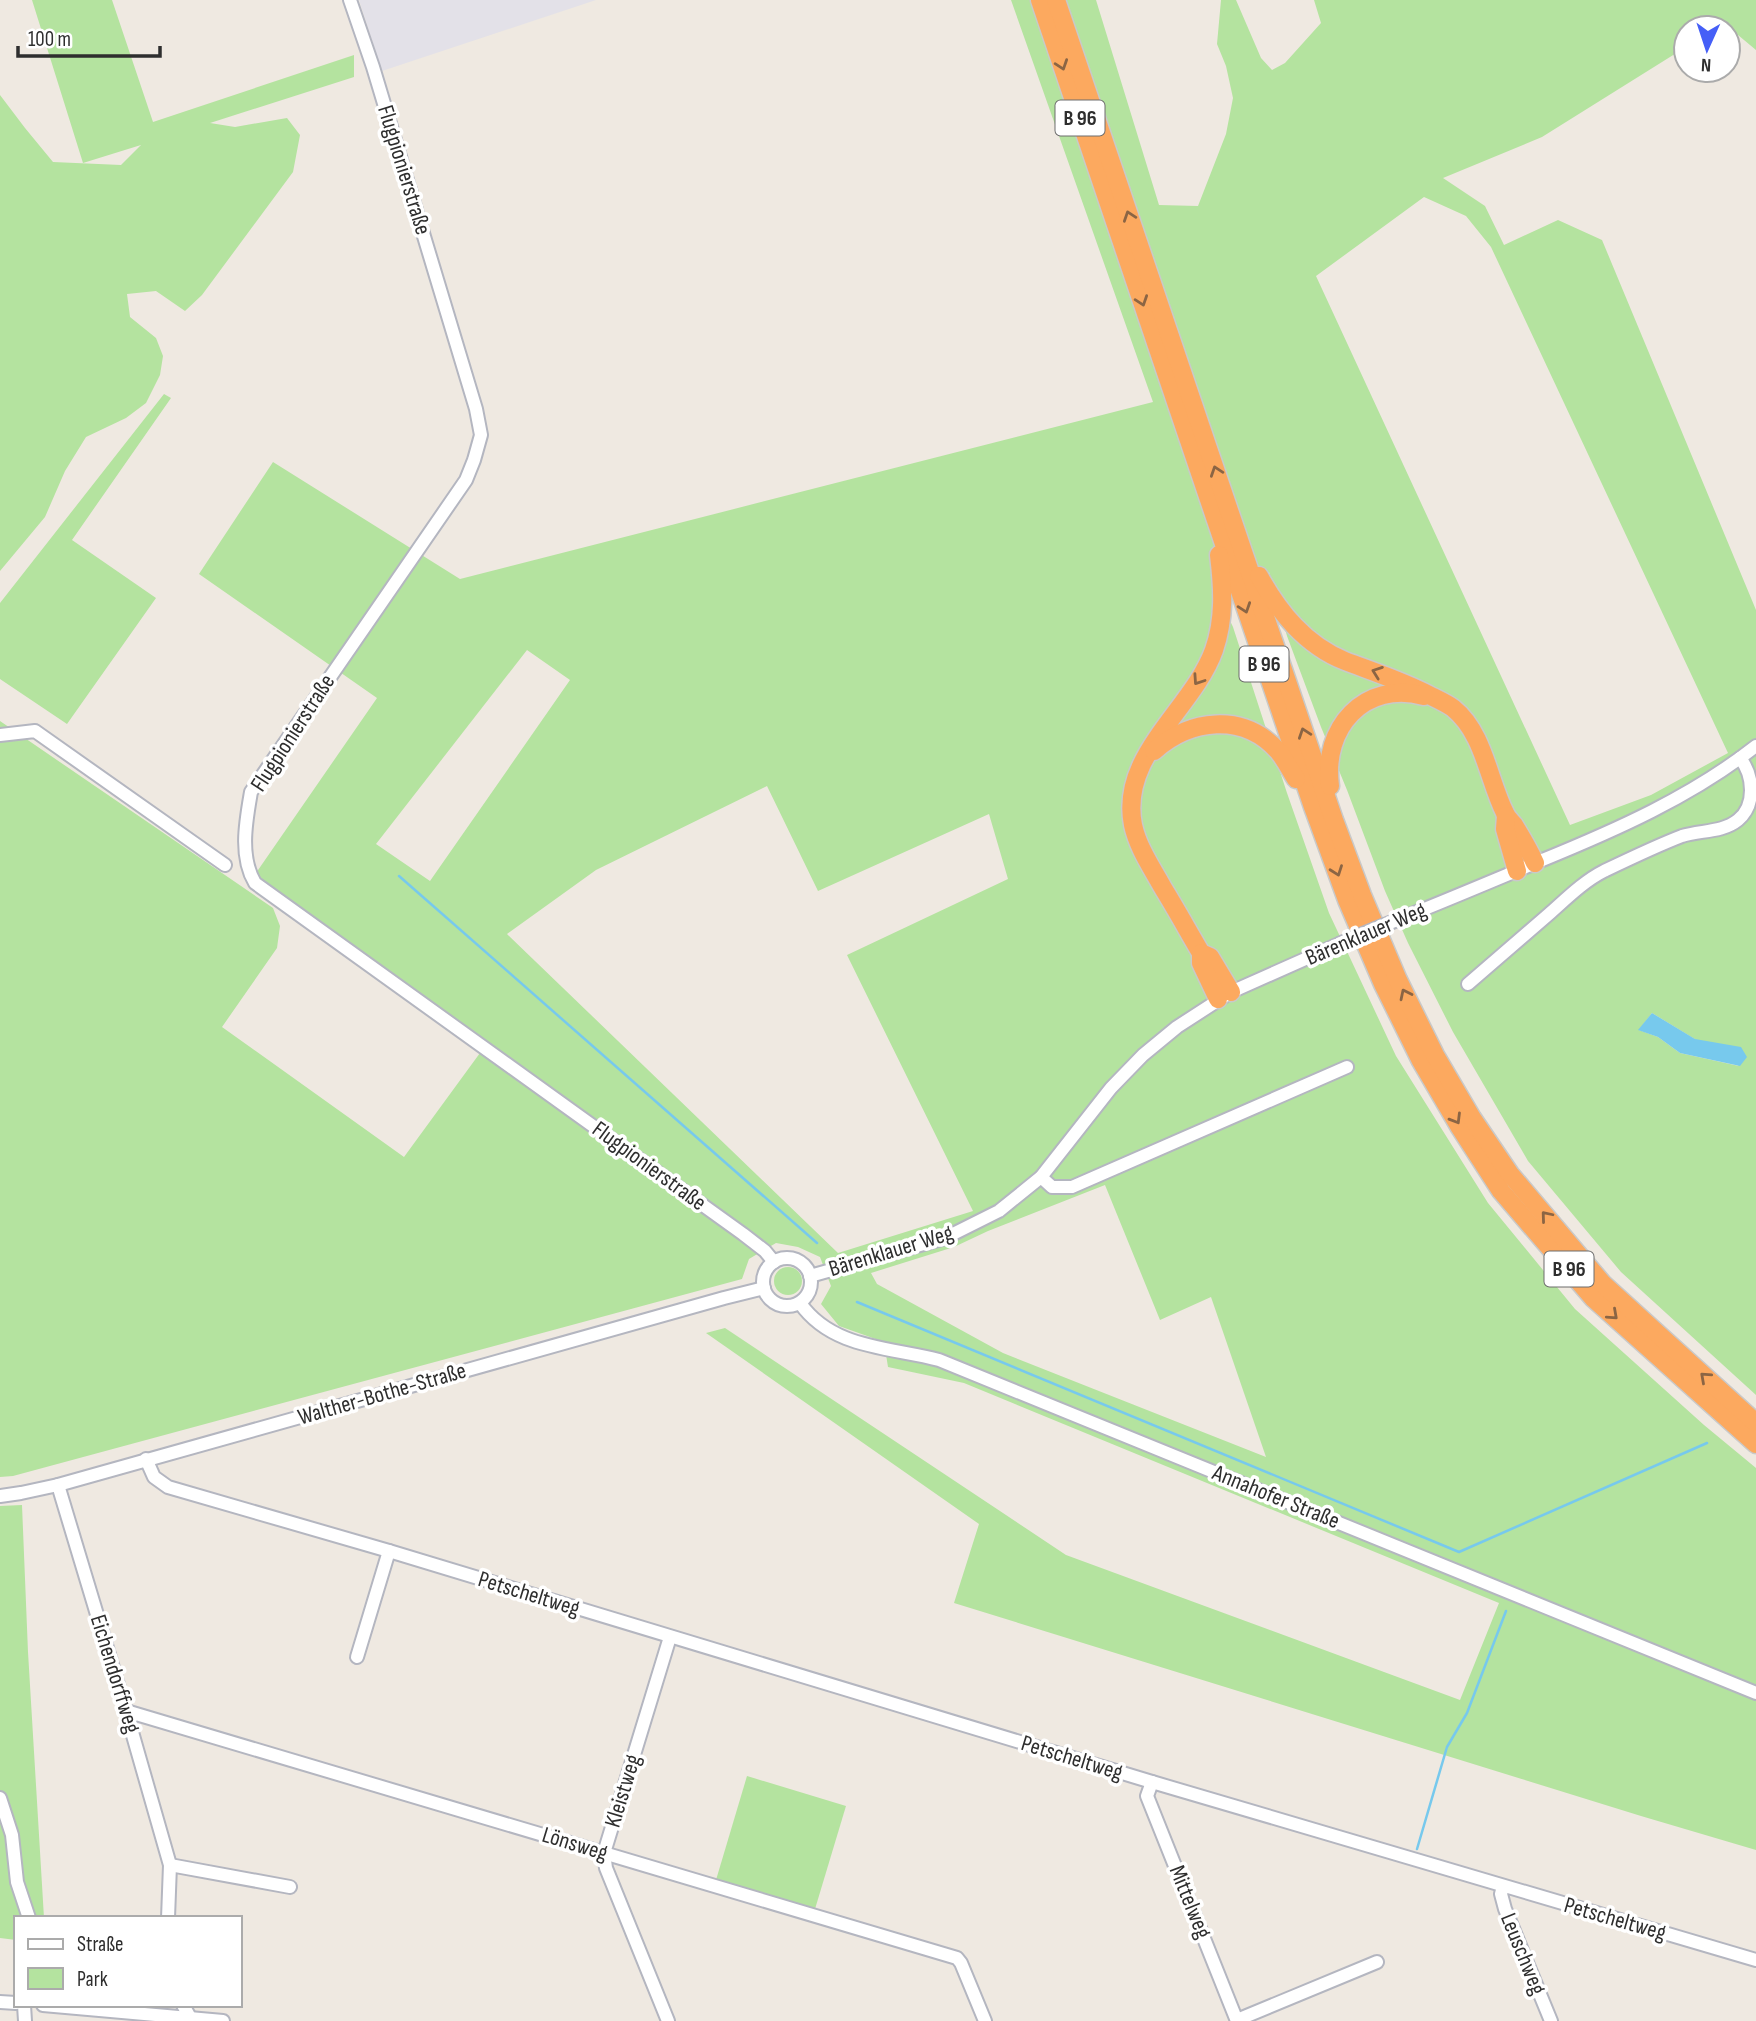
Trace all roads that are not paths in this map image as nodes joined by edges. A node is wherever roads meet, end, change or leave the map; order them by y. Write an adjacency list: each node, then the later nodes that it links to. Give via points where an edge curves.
1 (350, 0): 21 (street, Flugpionierstraße, via 477,409 481,435 466,480 251,792 245,823 249,873 256,883 743,1234)
2 (1040, 0): 4 (highway, B 96, one-way to 4)
3 (1056, 0): 5 (highway, B 96, one-way to 3)
4 (1215, 520): 9 (highway, one-way to 9, via 1223,582 1220,628 1203,673); 11 (highway, B 96, one-way to 11)
5 (1238, 536): 6 (highway, one-way to 5, via 1405,682 1342,660 1299,631 1270,595); 13 (highway, B 96, one-way to 5)
6 (1439, 700): 12 (highway, via 1452,707 1473,734); 13 (highway, via 1392,693 1367,701 1350,714 1329,755)
7 (0, 735): 15 (street, via 34,731)
8 (1756, 746): 10 (street, Bärenklauer Weg)
9 (1146, 757): 11 (highway, via 1198,726 1238,727 1277,750); 18 (highway, via 1135,782 1133,826 1142,851 1201,953 1201,963)
10 (1740, 758): 14 (street, Bärenklauer Weg, via 1677,799); 17 (street, via 1750,774 1752,798 1739,820 1682,836 1601,873)
11 (1313, 807): 26 (highway, B 96, one-way to 26, via 1383,984 1421,1061 1502,1191 1593,1298)
12 (1506, 816): 14 (highway); 16 (highway, via 1505,830)
13 (1334, 820): 25 (highway, B 96, one-way to 13, via 1603,1284 1510,1174 1472,1118 1398,980)
14 (1535, 863): 16 (street, Bärenklauer Weg)
15 (225, 865)
16 (1517, 871): 18 (street, Bärenklauer Weg, bridge)
17 (1468, 984)
18 (1225, 996): 20 (street, Bärenklauer Weg, via 1143,1055)
19 (1347, 1067): 20 (street, via 1072,1187 1052,1187)
20 (1041, 1177): 22 (street, Bärenklauer Weg, via 999,1211 966,1229)
21 (774, 1262): 22 (street, via 795,1260); 23 (street, via 765,1273)
22 (810, 1276): 24 (street, via 810,1290)
23 (764, 1288): 24 (street, via 779,1305); 27 (street, Walther-Bothe-Straße)
24 (800, 1303): 33 (street, Annahofer Straße, via 833,1333 855,1342 939,1360)
25 (1756, 1423)
26 (1756, 1444)
27 (146, 1459): 28 (street, Walther-Bothe-Straße); 30 (street, Petscheltweg, via 154,1476 168,1487)
28 (58, 1485): 29 (street, Walther-Bothe-Straße); 34 (street, Eichendorffweg)
29 (0, 1496)
30 (389, 1551): 31 (street, Petscheltweg); 32 (street)
31 (670, 1637): 35 (street, Petscheltweg); 37 (street, Kleistweg)
32 (357, 1657)
33 (1756, 1693)
34 (126, 1711): 37 (street, Lönsweg); 38 (street, Eichendorffweg)
35 (1152, 1782): 39 (street, Petscheltweg); 50 (street, Mittelweg, via 1147,1796)
36 (0, 1798): 41 (street)
37 (604, 1853): 48 (street, Kleistweg); 49 (street, Lönsweg, via 957,1958)
38 (170, 1865): 40 (street); 42 (street, Eichendorffweg)
39 (1503, 1886): 43 (street, Petscheltweg); 51 (street, Leuschweg, via 1505,1909)
40 (290, 1887)
41 (28, 1916)
42 (168, 1916)
43 (1756, 1960)
44 (1377, 1962): 50 (street)
45 (63, 2007): 46 (street)
46 (191, 2020): 47 (street)
47 (223, 2021)
48 (668, 2021)
49 (985, 2021)
50 (1237, 2021)
51 (1550, 2021)

